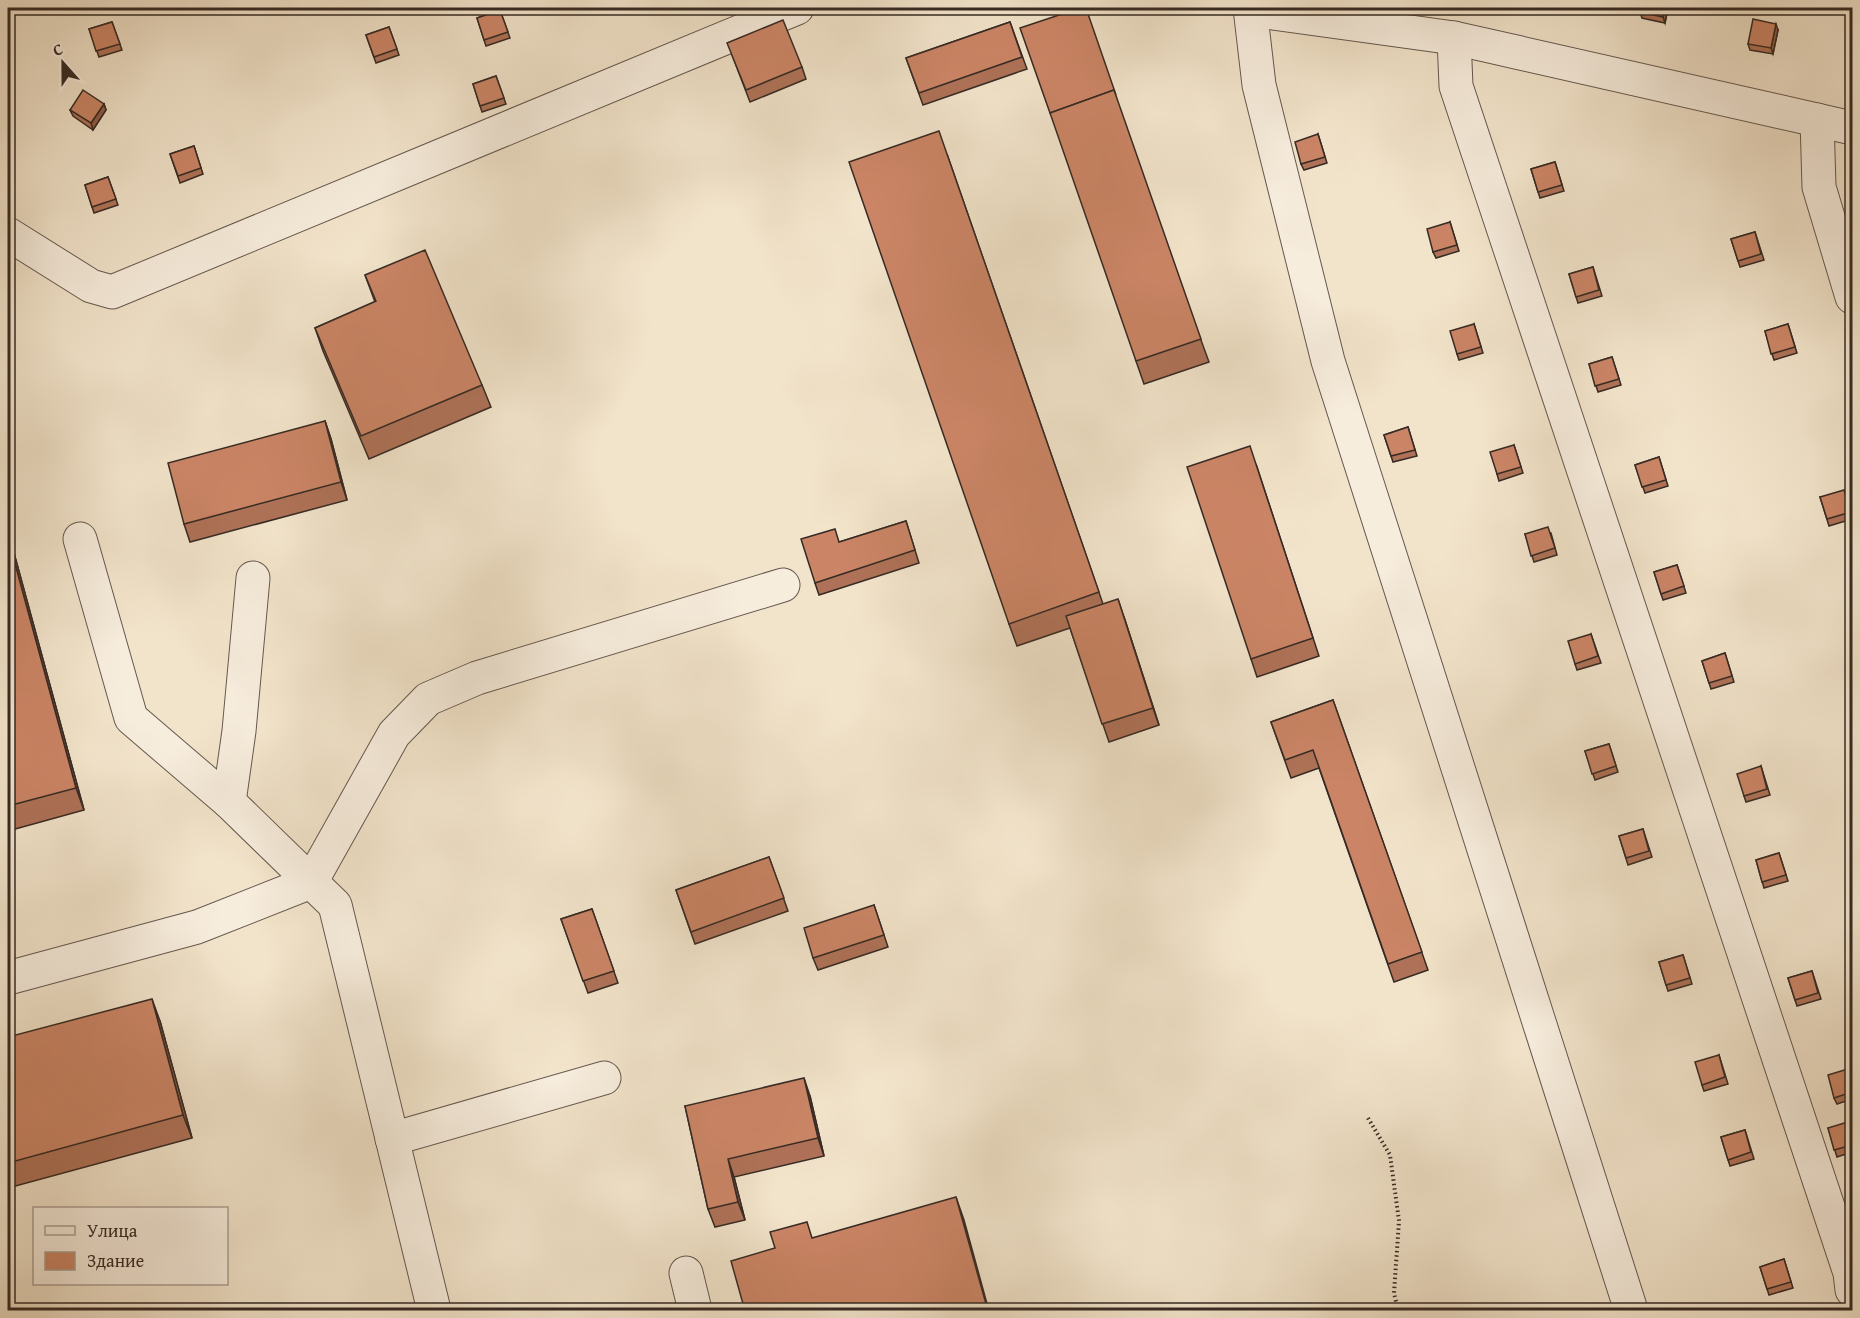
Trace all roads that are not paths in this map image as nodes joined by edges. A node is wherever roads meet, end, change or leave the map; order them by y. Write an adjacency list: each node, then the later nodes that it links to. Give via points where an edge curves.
1 (797, 8): 6 (lane, via 112,292 91,286)
2 (1251, 9): 3 (lane); 20 (lane, via 1259,85 1328,361)
3 (1454, 38): 4 (lane); 17 (lane, via 1456,86 1850,1273)
4 (1817, 120): 5 (lane); 7 (lane, via 1819,187)
5 (1852, 128)
6 (8, 234)
7 (1852, 297)
8 (80, 539): 11 (lane, via 131,718)
9 (253, 578): 11 (lane)
10 (783, 585): 12 (lane, via 477,678 428,699 394,734)
11 (229, 802): 12 (lane)
12 (311, 882): 13 (lane, via 197,927); 15 (lane, via 335,905)
13 (8, 978)
14 (604, 1078): 15 (lane)
15 (392, 1139): 18 (lane)
16 (686, 1273): 19 (lane)
17 (1852, 1290)
18 (434, 1311)
19 (695, 1311)
20 (1631, 1311)

